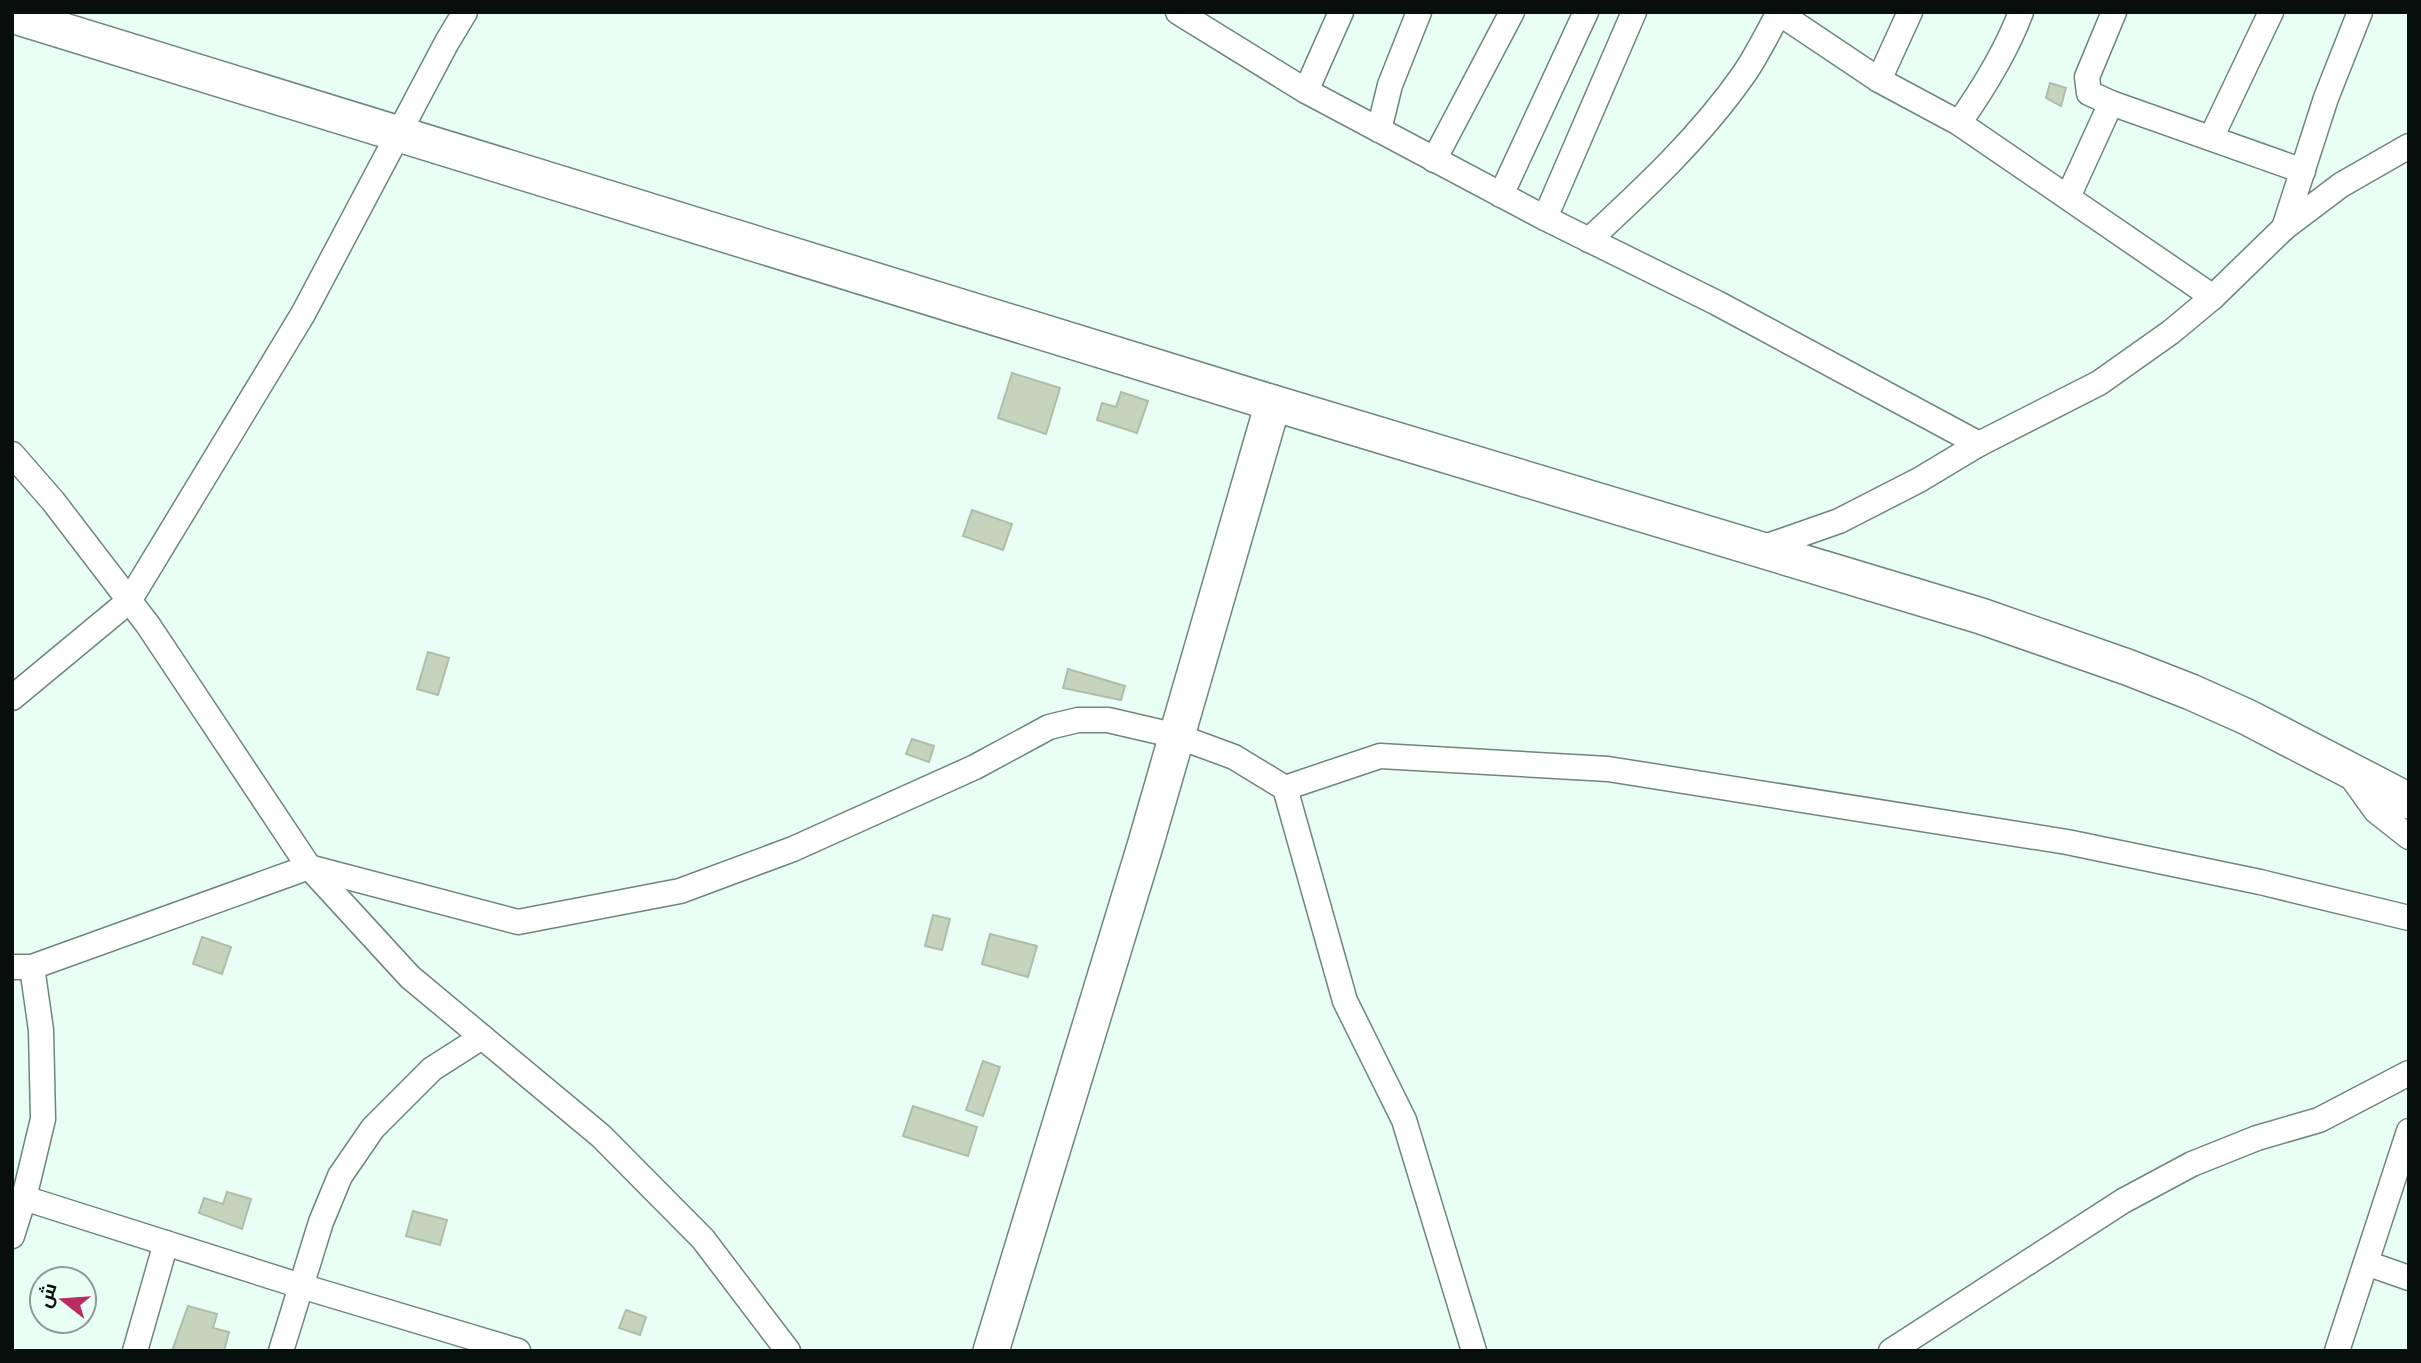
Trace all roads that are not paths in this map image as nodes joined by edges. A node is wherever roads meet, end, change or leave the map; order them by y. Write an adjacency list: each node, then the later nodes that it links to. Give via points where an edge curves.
1 (465, 12): 21 (street)
2 (1178, 12): 15 (street)
3 (1340, 12): 17 (street)
4 (1419, 12): 20 (street, via 1390,85)
5 (1512, 12): 24 (street)
6 (1586, 12): 26 (street)
7 (1634, 12): 28 (street)
8 (1779, 12): 16 (street); 30 (street, via 1746,72 1718,109 1659,175)
9 (1910, 12): 16 (street)
10 (2021, 12): 19 (street, via 1981,93)
11 (2114, 12): 18 (street, via 2086,83 2089,93)
12 (2271, 12): 22 (street)
13 (2360, 12): 25 (street)
14 (12, 15): 21 (main road)
15 (1202, 19): 17 (street)
16 (1879, 80): 19 (street)
17 (1306, 91): 20 (street)
18 (2111, 103): 22 (street); 27 (street)
19 (1959, 123): 27 (street)
20 (1379, 130): 24 (street)
21 (398, 133): 32 (main road); 36 (street, via 303,314)
22 (2211, 138): 25 (street)
23 (2409, 146): 29 (street, via 2341,185)
24 (1434, 159): 26 (street)
25 (2303, 171): 29 (street)
26 (1501, 195): 28 (street)
27 (2068, 197): 31 (street)
28 (1545, 218): 30 (street)
29 (2284, 228): 31 (street)
30 (1588, 240): 33 (street, via 1717,303)
31 (2213, 297): 33 (street, via 2099,383)
32 (1273, 403): 35 (main road); 38 (main road)
33 (1979, 444): 35 (street, via 1839,521)
34 (12, 454): 36 (street)
35 (1759, 549): 39 (main road, via 1981,616 2127,667 2246,717)
36 (130, 601): 37 (street); 43 (street)
37 (12, 698)
38 (1177, 736): 40 (street, via 1234,757); 43 (street, via 1108,720 1078,720 1049,727 975,767 793,849 680,891 518,922); 61 (main road)
39 (2346, 769): 41 (main road); 42 (street, via 2375,811)
40 (1285, 788): 44 (street, via 1380,756 1608,769 2067,842); 62 (street, via 1345,1001 1405,1120)
41 (2409, 801)
42 (2409, 837)
43 (309, 867): 45 (street); 46 (street, via 410,977)
44 (2409, 918)
45 (22, 967): 49 (street, via 41,1030 43,1119)
46 (482, 1037): 54 (street, via 432,1069 373,1128 340,1176); 55 (street, via 601,1136 685,1220)
47 (2409, 1073): 63 (street, via 2319,1120 2192,1164 2123,1201)
48 (2409, 1131): 52 (street)
49 (24, 1198): 50 (street); 51 (street)
50 (12, 1236)
51 (166, 1242): 54 (street); 56 (street)
52 (2366, 1263): 53 (street); 64 (street)
53 (2409, 1278)
54 (301, 1286): 57 (street); 58 (street)
55 (766, 1323): 59 (street); 60 (street)
56 (135, 1351)
57 (281, 1351)
58 (518, 1351)
59 (763, 1351)
60 (788, 1351)
61 (992, 1351)
62 (1474, 1351)
63 (1891, 1351)
64 (2337, 1351)

